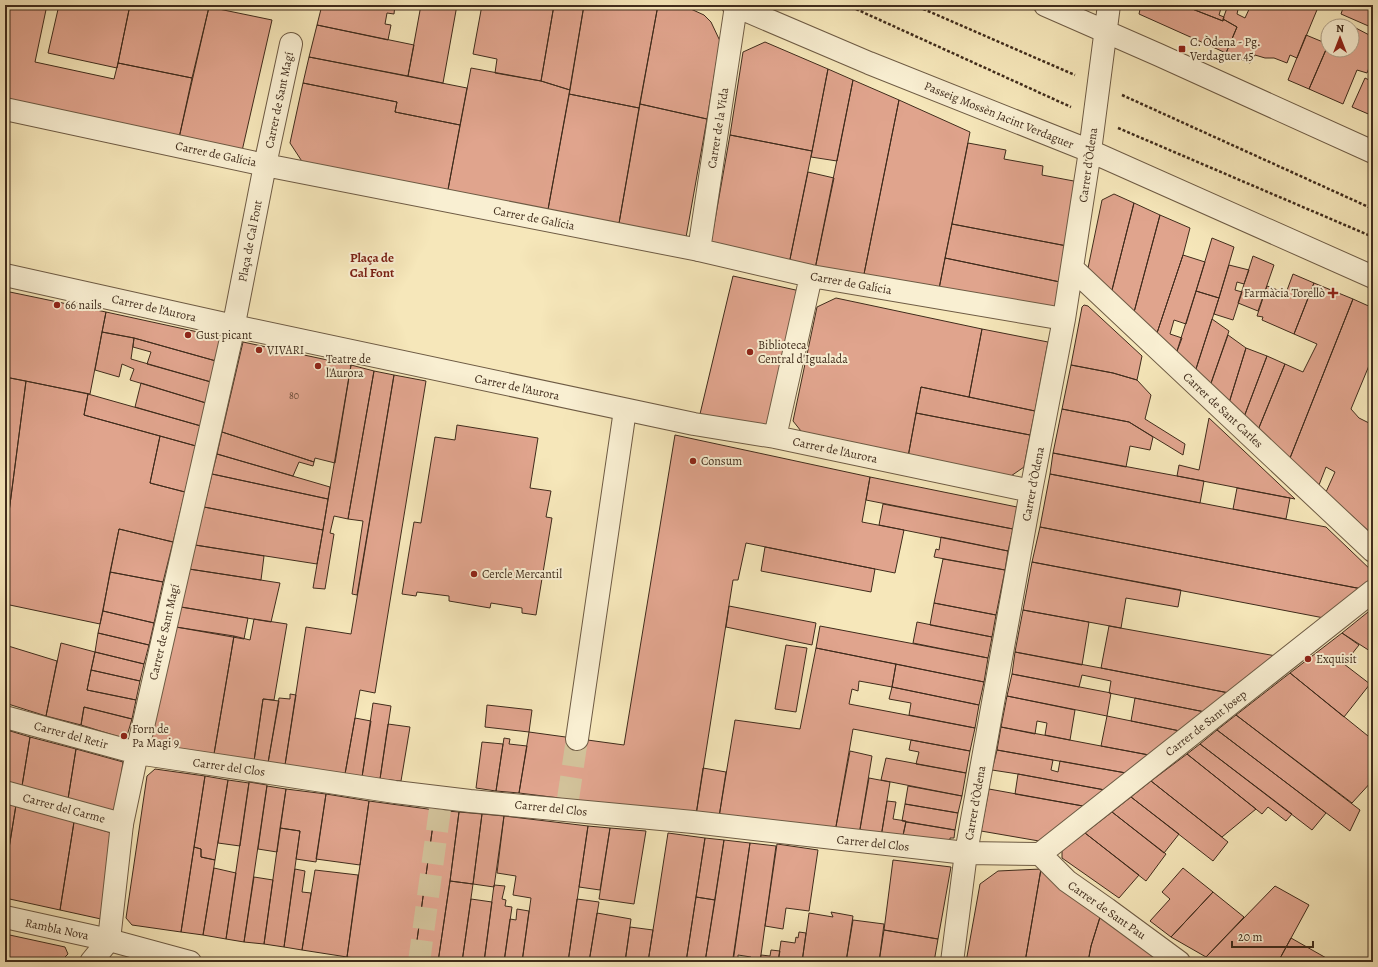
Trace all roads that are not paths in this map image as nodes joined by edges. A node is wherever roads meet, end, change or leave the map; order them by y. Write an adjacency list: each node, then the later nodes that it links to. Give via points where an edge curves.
1 (1045, 5): 4 (street)
2 (1109, 5): 4 (street, Carrer d'Òdena)
3 (734, 6): 7 (street, Passeig Mossèn Jacint Verdaguer); 10 (street, Carrer de la Vida)
4 (1105, 32): 7 (street, Carrer d'Òdena); 8 (street)
5 (291, 44): 9 (street, Carrer de Sant Magí)
6 (5, 109): 9 (street, Carrer de Galícia)
7 (1090, 151): 11 (street, Carrer d'Òdena); 14 (street, Passeig Mossèn Jacint Verdaguer)
8 (1373, 152)
9 (266, 160): 10 (street, Carrer de Galícia); 16 (street, Plaça de Cal Font)
10 (699, 250): 13 (street, Carrer de Galícia)
11 (1072, 268): 15 (street, Carrer d'Òdena); 20 (street, Carrer de Sant Carles)
12 (5, 275): 16 (street, Carrer de l'Aurora)
13 (811, 276): 15 (street, Carrer de Galícia); 18 (street)
14 (1373, 277)
15 (1064, 319): 19 (street, Carrer d'Òdena)
16 (234, 326): 17 (street, Carrer de l'Aurora); 24 (street, Carrer de Sant Magí)
17 (625, 410): 18 (street, Carrer de l'Aurora); 23 (street)
18 (775, 437): 19 (street, Carrer de l'Aurora)
19 (1031, 491): 27 (street, Carrer d'Òdena)
20 (1373, 551)
21 (1373, 591): 28 (street, Carrer de Sant Josep)
22 (5, 717): 24 (street, Carrer del Retir)
23 (577, 738)
24 (137, 753): 26 (street, Carrer de Sant Magí); 27 (street, Carrer del Clos, via 441,803 568,804 693,822)
25 (5, 792): 26 (street, Carrer del Carme)
26 (122, 824): 30 (street, Carrer de Sant Magí)
27 (966, 853): 28 (street, Carrer del Clos); 33 (street, Carrer d'Òdena)
28 (1040, 854): 34 (street, Carrer de Sant Pau, via 1066,881)
29 (5, 917): 30 (street, Rambla Nova)
30 (109, 940): 31 (street); 32 (street, Rambla Nova)
31 (91, 962)
32 (190, 962)
33 (952, 962)
34 (1179, 962)

